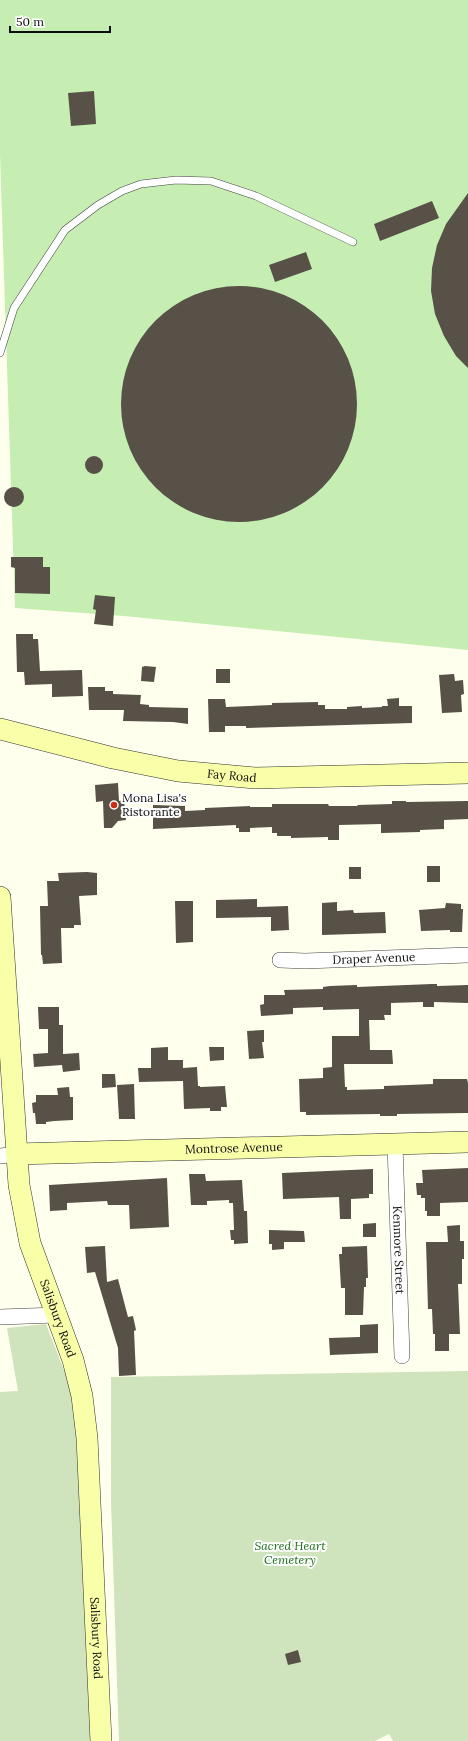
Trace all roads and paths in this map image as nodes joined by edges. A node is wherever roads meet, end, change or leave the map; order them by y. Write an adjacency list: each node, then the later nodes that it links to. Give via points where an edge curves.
1 (353, 242): 2 (lane, via 256,196 210,181 176,180 141,184 122,191 64,230 14,308)
2 (0, 353)
3 (0, 729): 4 (street, Fay Road, via 113,758 178,770 248,778)
4 (468, 773)
5 (0, 897): 10 (street, Salisbury Road)
6 (468, 955): 7 (street, Draper Avenue)
7 (280, 960)
8 (468, 1142): 9 (street, Montrose Avenue)
9 (395, 1144): 10 (street, Montrose Avenue); 13 (street, Kenmore Street)
10 (8, 1155): 11 (street, Salisbury Road, via 19,1185 30,1243)
11 (57, 1315): 12 (street); 14 (street, Salisbury Road, via 73,1360 82,1396 87,1438)
12 (0, 1317)
13 (402, 1356)
14 (101, 1741)

